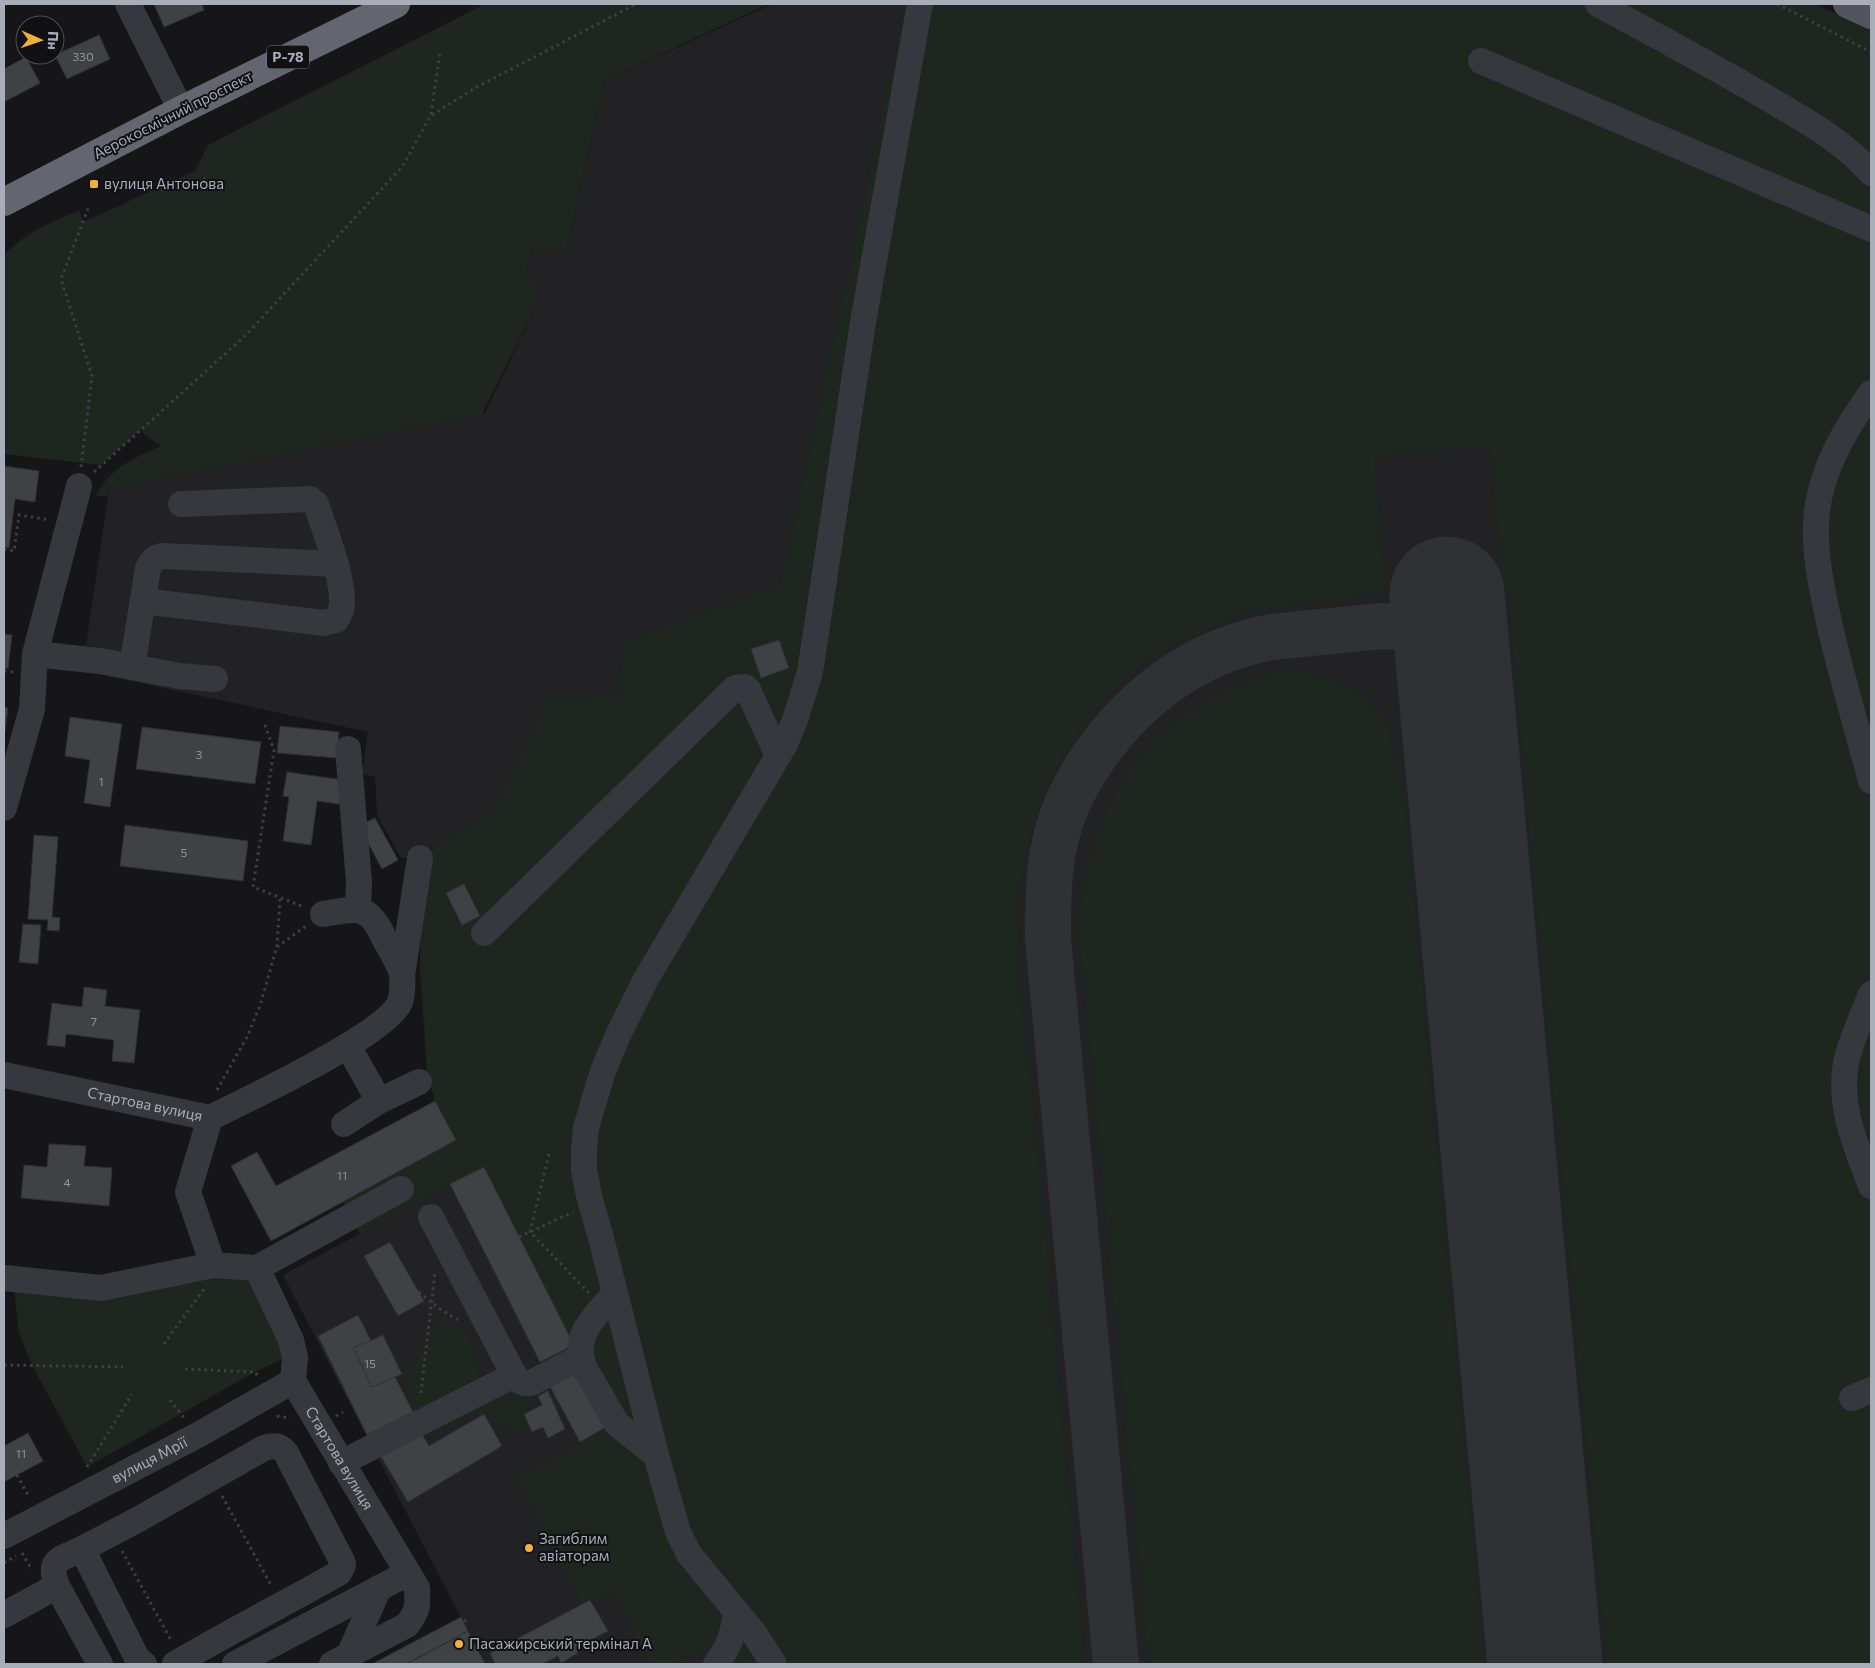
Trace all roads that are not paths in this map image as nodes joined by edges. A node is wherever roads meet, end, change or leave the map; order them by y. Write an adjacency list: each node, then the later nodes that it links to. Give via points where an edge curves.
1 (128, 4): 8 (street)
2 (396, 4): 8 (highway, Аерокосмічний проспект / Р-78)
3 (920, 4): 21 (street, via 863,322 814,652 797,712)
4 (1598, 4): 9 (street, via 1827,134 1844,145)
5 (1847, 4): 6 (main road)
6 (1871, 15)
7 (1481, 61): 11 (street)
8 (181, 110): 10 (highway, Аерокосмічний проспект / Р-78)
9 (1871, 173)
10 (4, 202)
11 (1871, 228)
12 (1871, 393): 22 (street, via 1843,436 1826,473 1819,495 1816,534 1818,565 1836,654)
13 (78, 486): 17 (street)
14 (181, 504): 15 (street, via 310,499 316,504)
15 (336, 564): 16 (street, via 162,556 154,559 148,568); 16 (street, via 341,611 336,620 324,623)
16 (143, 601): 18 (street)
17 (35, 654): 18 (street); 23 (street, via 32,709)
18 (132, 667): 19 (street)
19 (215, 679)
20 (348, 748): 25 (street, via 359,882)
21 (778, 756): 27 (street, via 748,690 745,687 735,688); 42 (street, via 646,979 603,1071 586,1128 584,1170)
22 (1871, 780)
23 (4, 808)
24 (420, 858): 28 (street)
25 (358, 909): 26 (street); 28 (street, via 367,913 380,927)
26 (323, 914)
27 (484, 932)
28 (402, 976): 30 (street, via 400,1002 390,1016)
29 (1871, 994): 36 (street, via 1853,1039 1844,1080 1848,1120)
30 (348, 1046): 33 (street); 34 (street)
31 (4, 1075): 34 (street, Стартова вулиця)
32 (418, 1082): 33 (street)
33 (379, 1100): 35 (street)
34 (203, 1117): 40 (street, Стартова вулиця, via 188,1192)
35 (344, 1124)
36 (1871, 1186)
37 (401, 1189): 39 (street)
38 (432, 1217): 44 (street)
39 (257, 1268): 40 (street); 45 (street, via 291,1340 295,1357)
40 (210, 1274): 41 (street, via 101,1288)
41 (4, 1278)
42 (609, 1300): 43 (street, via 586,1328 580,1342); 46 (street)
43 (581, 1357): 44 (street, via 528,1384 520,1382); 46 (street, via 617,1424)
44 (514, 1375): 47 (street)
45 (293, 1381): 47 (street, Стартова вулиця); 48 (street, вулиця Мрії, via 198,1436)
46 (656, 1455): 54 (street, via 678,1532 689,1554)
47 (341, 1463): 50 (street, Стартова вулиця)
48 (4, 1536)
49 (82, 1549): 51 (street, via 52,1567); 56 (street, via 264,1448 281,1447 342,1561 341,1570 207,1644); 59 (street)
50 (412, 1581): 52 (street); 58 (street, via 418,1602 416,1614 407,1625)
51 (57, 1586): 55 (street); 60 (street)
52 (380, 1588): 53 (street); 58 (street)
53 (353, 1602): 57 (street); 58 (street)
54 (736, 1612): 61 (street, via 732,1638); 62 (street)
55 (4, 1616)
56 (174, 1655)
57 (255, 1658)
58 (336, 1661)
59 (138, 1662)
60 (100, 1664)
61 (716, 1664)
62 (774, 1664)

